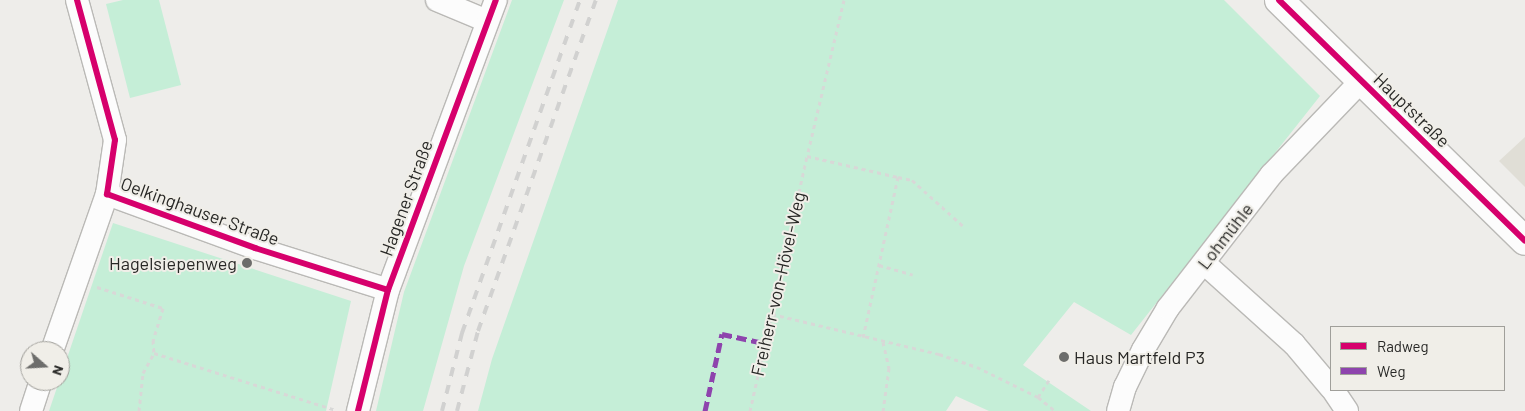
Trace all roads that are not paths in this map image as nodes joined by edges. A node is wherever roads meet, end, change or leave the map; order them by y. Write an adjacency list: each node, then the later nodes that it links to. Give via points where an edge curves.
1 (77, 0): 7 (street, Oelkinghauser Straße, via 115,140)
2 (437, 0): 5 (street)
3 (496, 0): 5 (street, Hagener Straße)
4 (1279, 0): 6 (main road, Hauptstraße)
5 (487, 21): 10 (street, Hagener Straße)
6 (1361, 81): 8 (main road, Hauptstraße); 9 (street, Lohmühle, via 1271,175)
7 (107, 194): 10 (street, Oelkinghauser Straße, via 255,248); 11 (street)
8 (1525, 241)
9 (1204, 263): 12 (street, via 1294,344); 17 (street, Lohmühle, via 1168,308 1143,350 1125,387)
10 (388, 290): 16 (street, Hagener Straße)
11 (55, 341)
12 (1330, 387)
13 (38, 391): 15 (street)
14 (1333, 391): 18 (street)
15 (31, 411)
16 (358, 411)
17 (1118, 411)
18 (1347, 411)

